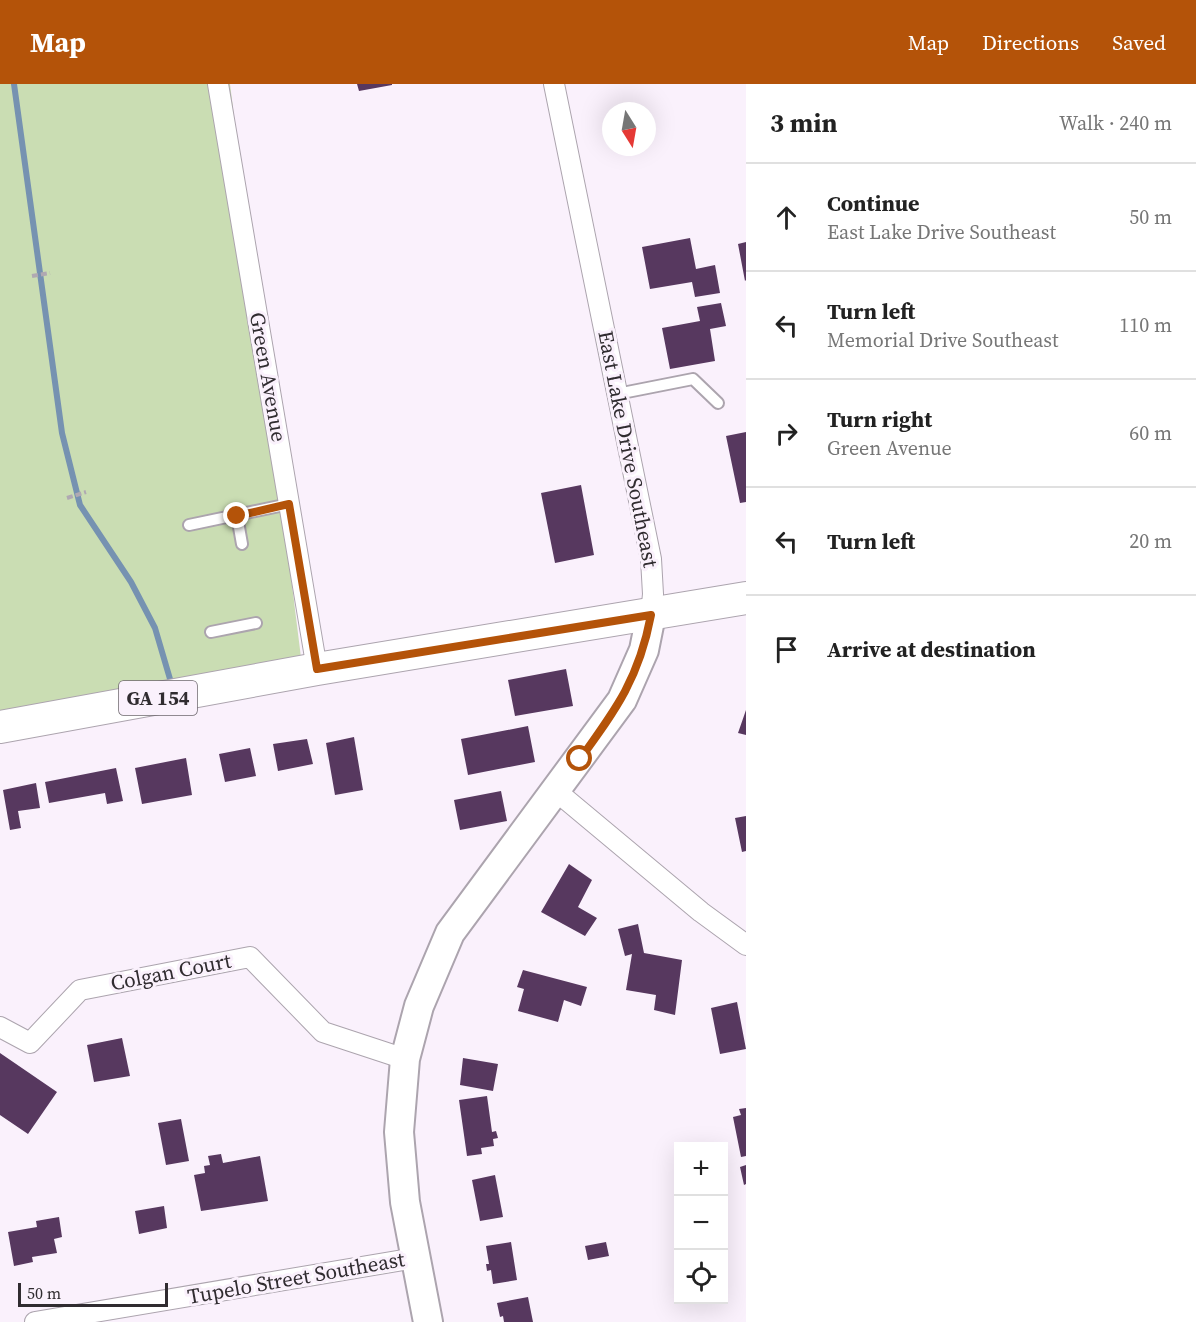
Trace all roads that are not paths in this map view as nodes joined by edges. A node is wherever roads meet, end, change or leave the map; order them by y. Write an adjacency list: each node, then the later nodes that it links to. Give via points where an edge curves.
1 (218, 84): 5 (street, Green Avenue)
2 (554, 84): 3 (street, East Lake Drive Southeast)
3 (617, 394): 4 (lane, via 693,379); 10 (street, East Lake Drive Southeast, via 651,559)
4 (718, 403)
5 (289, 504): 6 (lane); 13 (street, Green Avenue)
6 (237, 516): 7 (lane); 8 (lane)
7 (189, 525)
8 (242, 544)
9 (746, 598): 10 (main road, GA 154)
10 (651, 615): 13 (main road, GA 154); 15 (street, East Lake Drive Southeast, via 644,650 622,700)
11 (256, 623): 12 (lane)
12 (211, 632)
13 (317, 669): 14 (main road, GA 154)
14 (0, 727)
15 (556, 791): 16 (street); 18 (street, East Lake Drive Southeast, via 450,933 419,1005)
16 (746, 945)
17 (0, 1027): 18 (street, Colgan Court, via 30,1043 80,990 250,957 322,1032)
18 (405, 1059): 19 (street, East Lake Drive Southeast, via 399,1132 405,1202)
19 (416, 1258): 20 (street, Tupelo Street Southeast); 21 (street, East Lake Drive Southeast)
20 (35, 1322)
21 (428, 1322)

